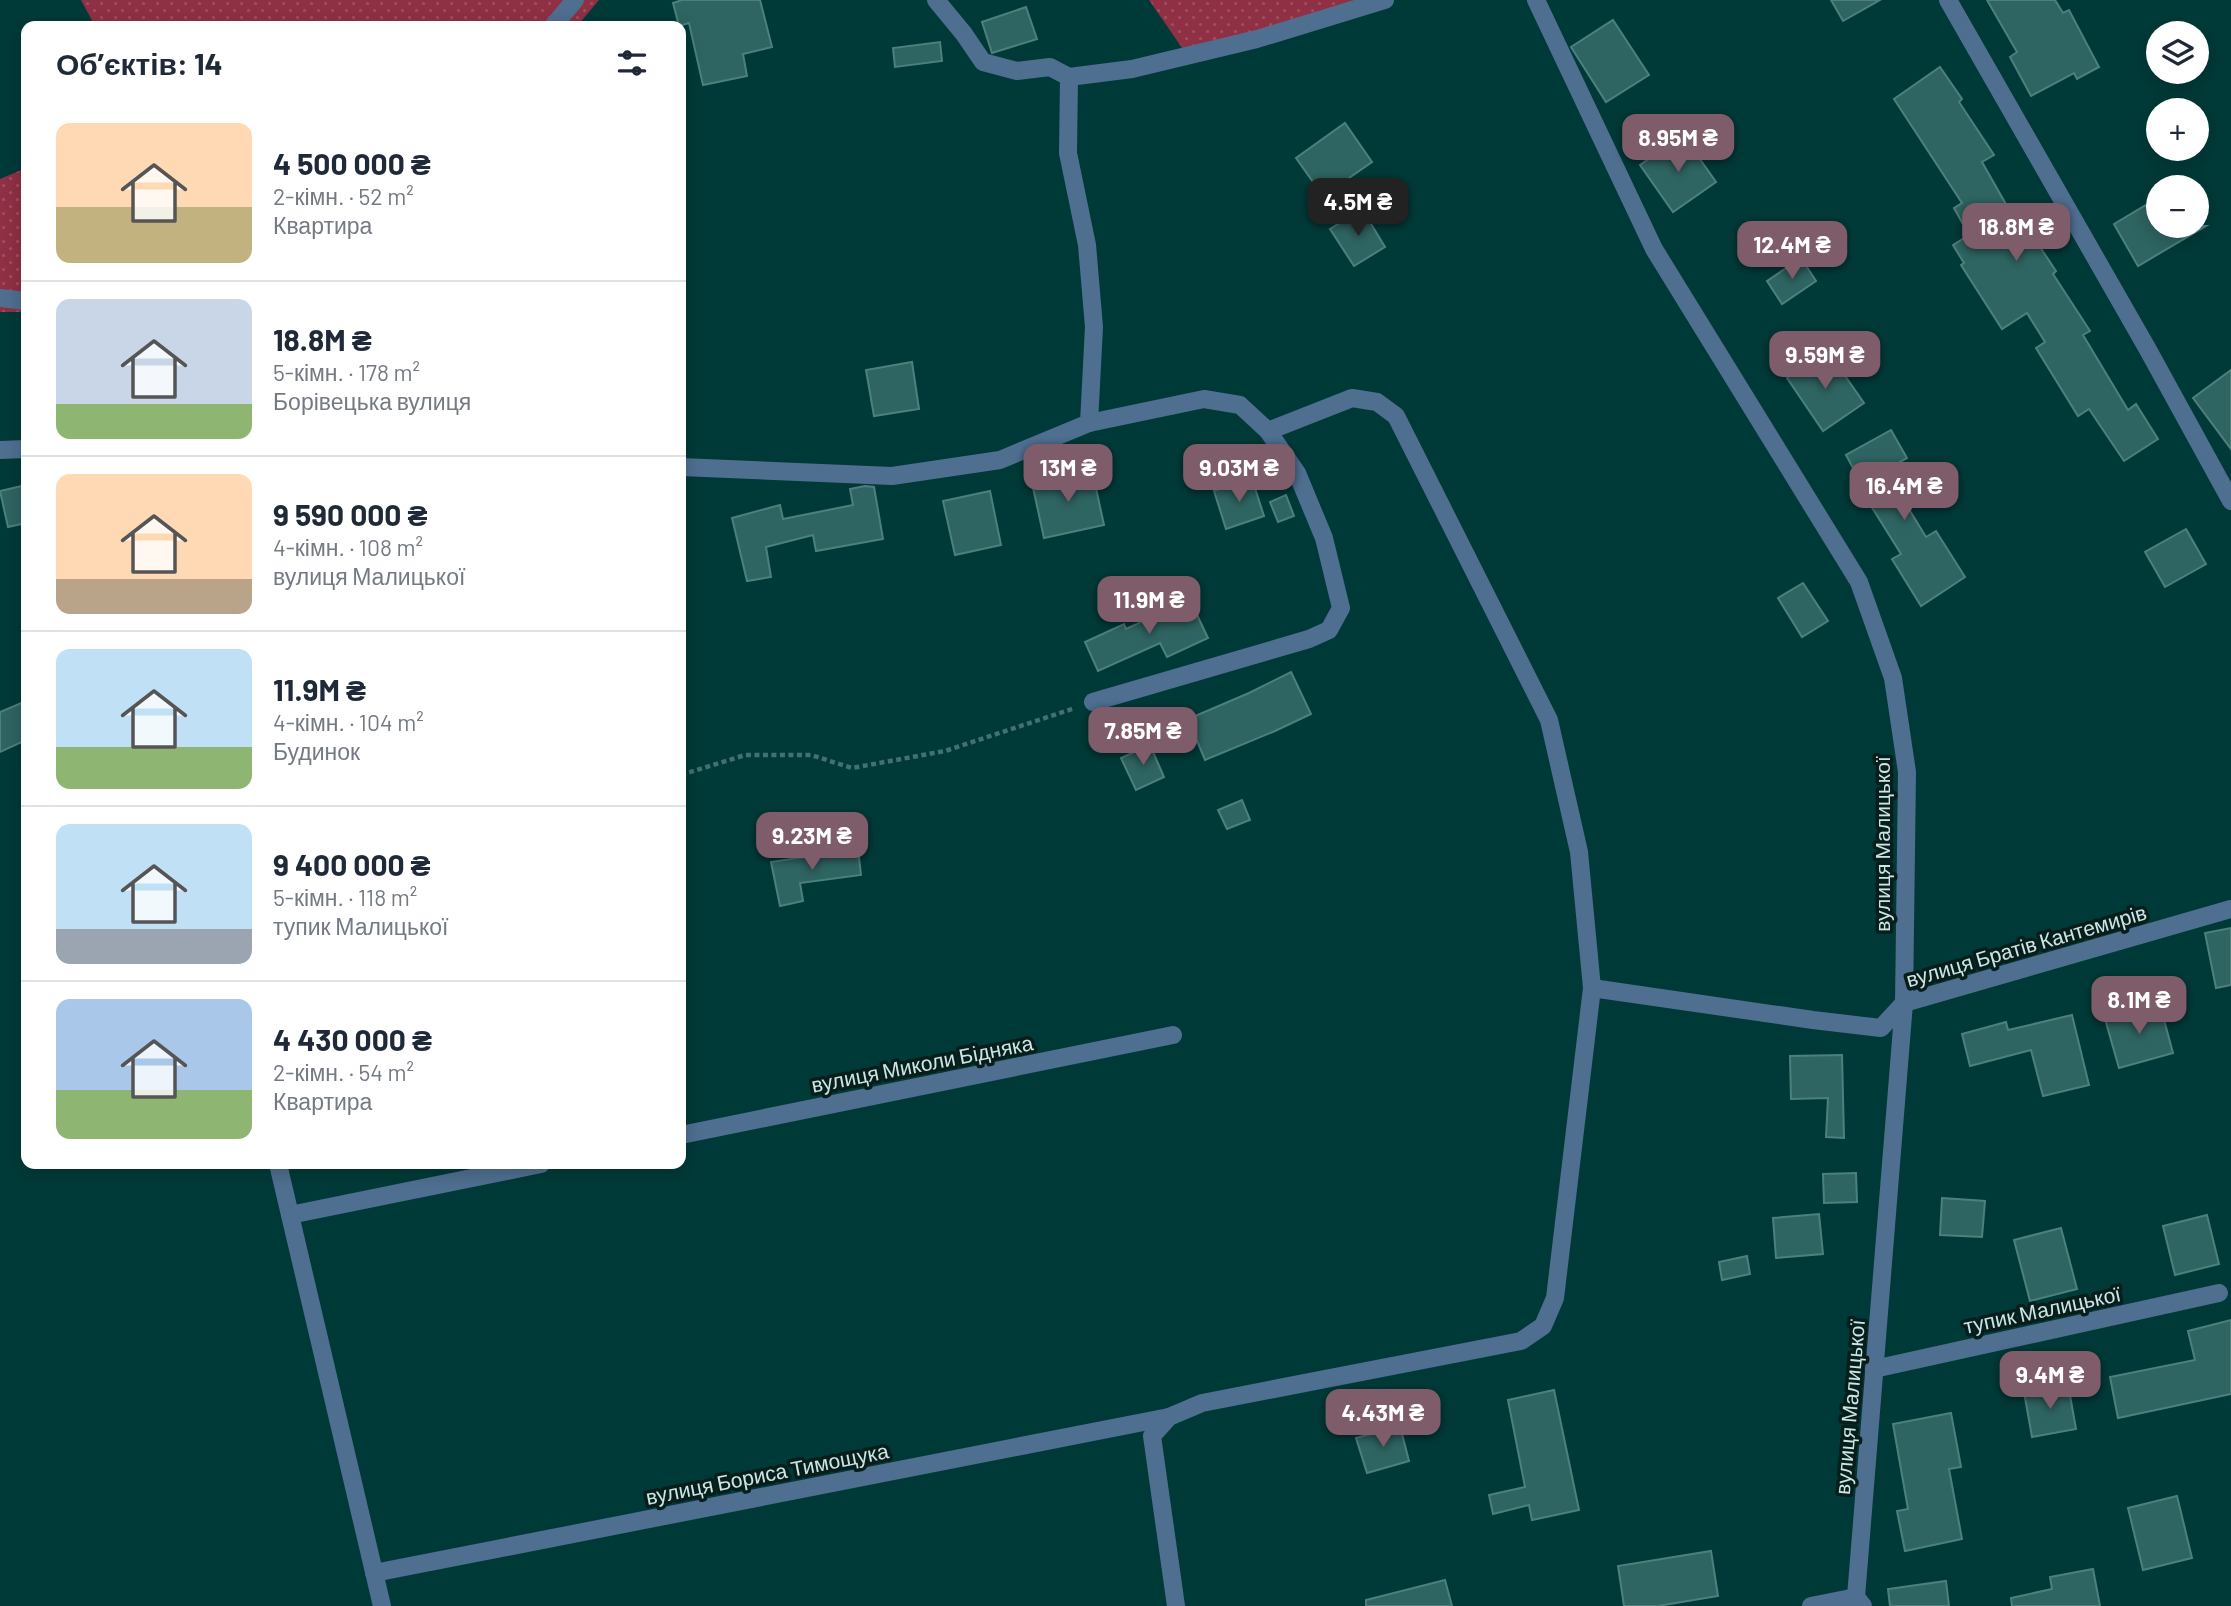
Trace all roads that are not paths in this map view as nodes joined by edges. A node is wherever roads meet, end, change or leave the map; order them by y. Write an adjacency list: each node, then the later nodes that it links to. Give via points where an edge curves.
1 (575, 0): 6 (street)
2 (936, 0): 7 (street, via 983,62 1017,71 1051,67)
3 (1385, 0): 7 (street, via 1207,51 1132,69)
4 (1536, 0): 19 (street, вулиця Малицької, via 1654,248 1858,582 1893,678 1907,772)
5 (1948, 0): 15 (street)
6 (557, 21)
7 (1069, 77): 10 (street, via 1068,153 1087,245 1094,327)
8 (0, 298): 9 (street)
9 (21, 300)
10 (1089, 423): 11 (street, via 1204,399 1240,405); 14 (street, via 1000,460 892,477)
11 (1268, 432): 16 (street, via 1297,472 1324,538 1341,608 1329,630); 18 (street, вулиця Бориса Тимощука, via 1352,398 1377,402 1396,416 1549,720 1579,852)
12 (21, 449): 13 (street)
13 (0, 450)
14 (686, 467)
15 (2231, 501)
16 (1093, 702)
17 (2231, 909): 19 (street, вулиця Братів Кантемирів)
18 (1592, 988): 19 (street, вулиця Братів Кантемирів, via 1881,1028); 27 (street, вулиця Бориса Тимощука, via 1555,1298 1542,1326 1521,1341 1202,1404)
19 (1904, 1003): 26 (street, вулиця Малицької)
20 (1173, 1035): 21 (street, вулиця Миколи Бідняка)
21 (686, 1134)
22 (279, 1169): 24 (street)
23 (516, 1169): 24 (street)
24 (290, 1215): 28 (street)
25 (2219, 1293): 26 (street, тупик Малицької)
26 (1874, 1369): 29 (street, вулиця Малицької)
27 (1169, 1417): 28 (street, вулиця Бориса Тимощука); 31 (street, via 1152,1436)
28 (374, 1573): 30 (street)
29 (1860, 1602): 32 (street)
30 (382, 1606)
31 (1176, 1606)
32 (1811, 1606)

